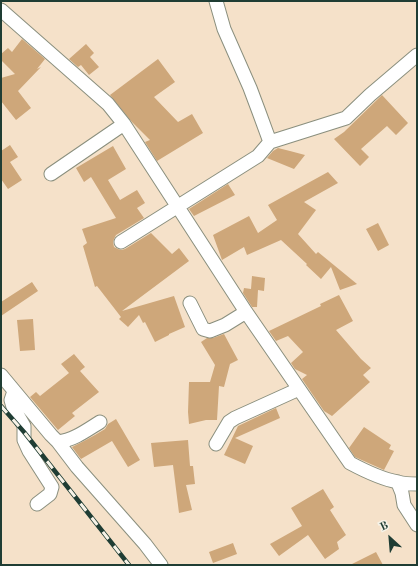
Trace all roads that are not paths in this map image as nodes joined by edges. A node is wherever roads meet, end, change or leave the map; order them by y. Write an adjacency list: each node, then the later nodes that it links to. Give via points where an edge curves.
1 (10, 1): 3 (street)
2 (216, 1): 6 (street, via 224,29)
3 (3, 15): 5 (street, via 108,104)
4 (417, 55): 6 (street, via 346,118)
5 (124, 124): 7 (street); 8 (street)
6 (270, 142): 8 (street, via 258,156)
7 (51, 174)
8 (177, 207): 9 (street); 11 (street)
9 (121, 242)
10 (190, 303): 11 (street, via 203,329 210,330 225,325)
11 (246, 312): 13 (street)
12 (1, 375): 14 (street)
13 (299, 389): 17 (street, via 235,418 229,422); 18 (street, via 350,462 379,477)
14 (14, 391): 16 (street); 20 (street, via 11,400 24,426 24,440 52,487 50,494)
15 (100, 422): 16 (street, via 78,436)
16 (58, 442): 22 (street)
17 (216, 444)
18 (398, 483): 19 (street); 21 (street, via 404,505)
19 (417, 484)
20 (37, 504)
21 (417, 525)
22 (162, 565)

